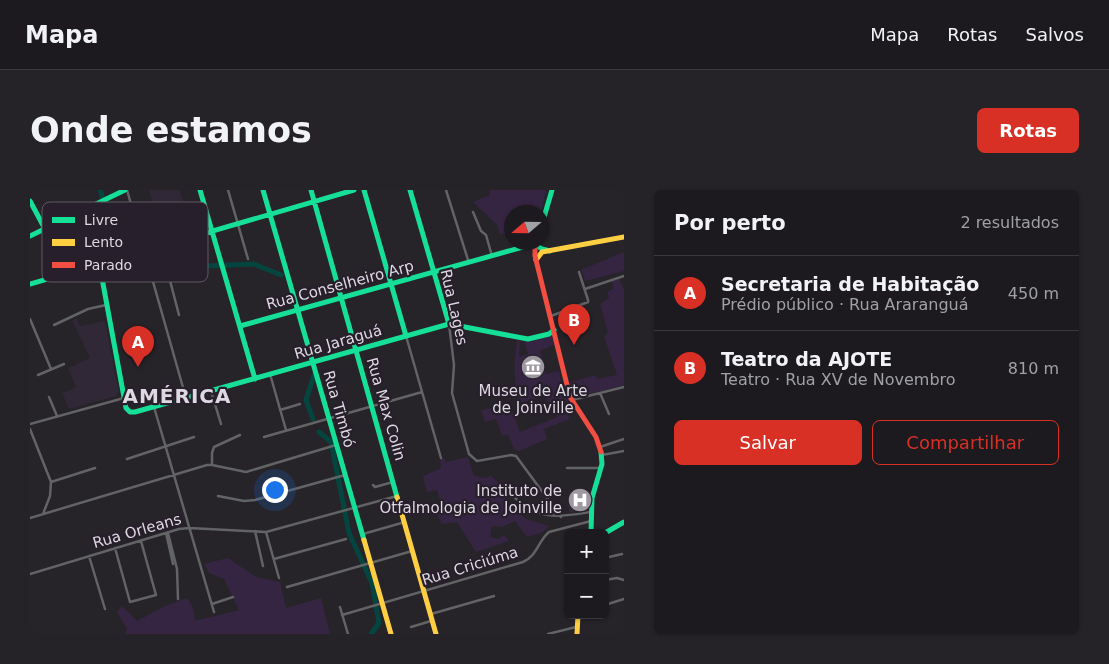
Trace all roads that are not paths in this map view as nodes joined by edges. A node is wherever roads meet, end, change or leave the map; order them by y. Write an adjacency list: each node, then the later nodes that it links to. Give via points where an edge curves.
1 (126, 190): 12 (main road); 13 (street)
2 (200, 190): 14 (main road)
3 (228, 190): 21 (street)
4 (263, 190): 18 (main road, Rua Timbó)
5 (311, 190): 15 (main road, Rua Max Colin)
6 (354, 190): 15 (main road)
7 (364, 190): 41 (main road)
8 (410, 190): 35 (main road, Rua Lages)
9 (446, 190): 34 (street)
10 (552, 190): 16 (main road)
11 (30, 201): 20 (main road)
12 (101, 202)
13 (130, 202)
14 (204, 202)
15 (314, 202): 18 (main road); 43 (main road, Rua Max Colin)
16 (549, 205)
17 (473, 212): 31 (street)
18 (270, 214): 21 (main road); 45 (main road, Rua Timbó)
19 (208, 217): 23 (main road)
20 (42, 223)
21 (238, 224): 23 (main road); 32 (street)
22 (42, 230): 25 (main road)
23 (212, 231): 24 (main road); 51 (main road)
24 (208, 232)
25 (30, 236)
26 (624, 237): 30 (main road)
27 (512, 250): 31 (main road, Rua Conselheiro Arp)
28 (535, 250): 33 (main road)
29 (546, 250): 30 (main road)
30 (550, 251): 33 (main road, via 540,254)
31 (492, 256): 34 (main road, Rua Conselheiro Arp)
32 (248, 259)
33 (536, 260): 47 (main road)
34 (469, 262): 35 (main road, Rua Conselheiro Arp)
35 (434, 272): 41 (main road, Rua Conselheiro Arp); 49 (main road, Rua Lages)
36 (579, 272): 42 (street)
37 (624, 276): 42 (street)
38 (103, 282): 44 (main road)
39 (153, 282): 67 (street)
40 (170, 282): 46 (street)
41 (391, 284): 43 (main road, Rua Conselheiro Arp); 53 (main road)
42 (585, 289): 47 (street, via 588,302)
43 (341, 298): 45 (main road, Rua Conselheiro Arp); 54 (main road, Rua Max Colin)
44 (107, 305): 50 (street, via 88,309); 66 (main road)
45 (298, 310): 51 (main road, Rua Conselheiro Arp); 55 (main road, Rua Timbó)
46 (179, 315)
47 (551, 316): 52 (main road)
48 (30, 319): 57 (street)
49 (449, 324): 52 (main road, Rua Jaraguá, via 528,338); 53 (main road, Rua Jaraguá); 106 (street, Rua Lages, via 454,364 452,393 469,454 477,461 516,456)
50 (54, 325)
51 (240, 326): 60 (main road)
52 (554, 330): 68 (main road)
53 (406, 336): 54 (main road, Rua Jaraguá); 63 (street)
54 (356, 350): 55 (main road, Rua Jaraguá); 70 (main road, Rua Max Colin)
55 (313, 362): 58 (main road, Rua Jaraguá); 75 (main road, Rua Timbó)
56 (64, 364): 57 (street)
57 (51, 370): 59 (street)
58 (270, 374): 60 (main road, Rua Jaraguá); 72 (street)
59 (38, 375)
60 (255, 379): 62 (main road, Rua Jaraguá)
61 (624, 387): 64 (street)
62 (211, 391): 67 (main road, Rua Jaraguá); 77 (street)
63 (422, 392): 70 (street); 89 (street)
64 (600, 393): 68 (street); 73 (street)
65 (48, 397): 74 (street)
66 (124, 398): 71 (main road, Rua Jaraguá, via 130,412); 74 (street)
67 (186, 398): 71 (main road, Rua Jaraguá)
68 (571, 400): 86 (main road)
69 (300, 404): 72 (street)
70 (372, 406): 75 (street); 98 (main road, Rua Max Colin, via 388,476)
71 (154, 407): 85 (street)
72 (280, 410): 79 (street)
73 (609, 414)
74 (57, 416): 76 (street)
75 (329, 418): 79 (street); 84 (main road, Rua Timbó)
76 (30, 424)
77 (221, 424)
78 (30, 430): 97 (street)
79 (286, 430): 82 (street)
80 (240, 435): 91 (street, via 214,447)
81 (194, 437): 85 (street)
82 (264, 437)
83 (624, 439): 86 (street)
84 (335, 445): 91 (street, via 246,472); 96 (main road, Rua Timbó)
85 (166, 446): 90 (street); 95 (street)
86 (600, 447): 88 (main road)
87 (624, 451): 88 (street)
88 (602, 455): 94 (main road)
89 (441, 458)
90 (126, 459)
91 (212, 465): 95 (street)
92 (95, 468): 97 (street)
93 (567, 468): 94 (street)
94 (601, 468): 104 (main road, via 593,494)
95 (174, 475): 105 (street); 111 (street)
96 (343, 475): 100 (street, via 255,500); 103 (main road, Rua Timbó)
97 (51, 482): 105 (street)
98 (393, 482): 99 (street); 101 (main road, Rua Max Colin)
99 (373, 485)
100 (218, 496)
101 (397, 496): 103 (street, Rua Orleans); 109 (main road, Rua Max Colin)
102 (514, 497): 106 (street, via 533,511)
103 (351, 508): 117 (street, Rua Orleans); 119 (main road, Rua Timbó)
104 (592, 512): 106 (street); 108 (main road)
105 (43, 514): 107 (street)
106 (561, 517)
107 (30, 518)
108 (591, 521): 113 (main road); 136 (street, Rua Criciúma, via 549,532 526,561)
109 (405, 522): 119 (street); 123 (main road, Rua Max Colin)
110 (624, 522): 112 (main road)
111 (189, 528): 116 (street, Rua Orleans); 118 (street, Rua Orleans); 141 (street)
112 (613, 528): 114 (main road); 115 (main road)
113 (591, 529)
114 (609, 530)
115 (609, 530)
116 (255, 531): 117 (street, Rua Orleans); 130 (street)
117 (266, 532): 127 (street)
118 (167, 533): 121 (street, Rua Orleans); 129 (street); 140 (street, via 177,569)
119 (362, 534): 128 (main road, Rua Timbó)
120 (346, 539): 127 (street)
121 (141, 541): 122 (street, Rua Orleans); 122 (street, via 156,595 130,602)
122 (115, 548): 125 (street, Rua Orleans)
123 (413, 550): 128 (street); 136 (main road, Rua Max Colin)
124 (622, 554): 126 (street)
125 (89, 556): 131 (street, Rua Orleans); 145 (street)
126 (609, 557)
127 (274, 559): 132 (street)
128 (369, 563): 135 (street); 142 (main road, Rua Timbó)
129 (173, 564)
130 (263, 566)
131 (30, 574)
132 (279, 578)
133 (609, 579): 134 (street)
134 (624, 580)
135 (287, 587)
136 (424, 591): 142 (street, Rua Criciúma); 147 (main road, Rua Max Colin)
137 (494, 596): 147 (street)
138 (233, 597): 141 (street)
139 (624, 599): 143 (street)
140 (178, 600)
141 (212, 604): 146 (street)
142 (380, 604): 148 (street, Rua Criciúma); 154 (main road, Rua Timbó)
143 (609, 604)
144 (340, 607): 148 (street)
145 (104, 609)
146 (214, 612)
147 (431, 614): 150 (main road, Rua Max Colin)
148 (342, 615): 153 (street)
149 (577, 619): 152 (main road)
150 (433, 621): 151 (street); 155 (main road, Rua Max Colin)
151 (410, 627)
152 (576, 627): 156 (street); 157 (main road)
153 (348, 634)
154 (390, 634)
155 (436, 634)
156 (548, 634)
157 (577, 634)

